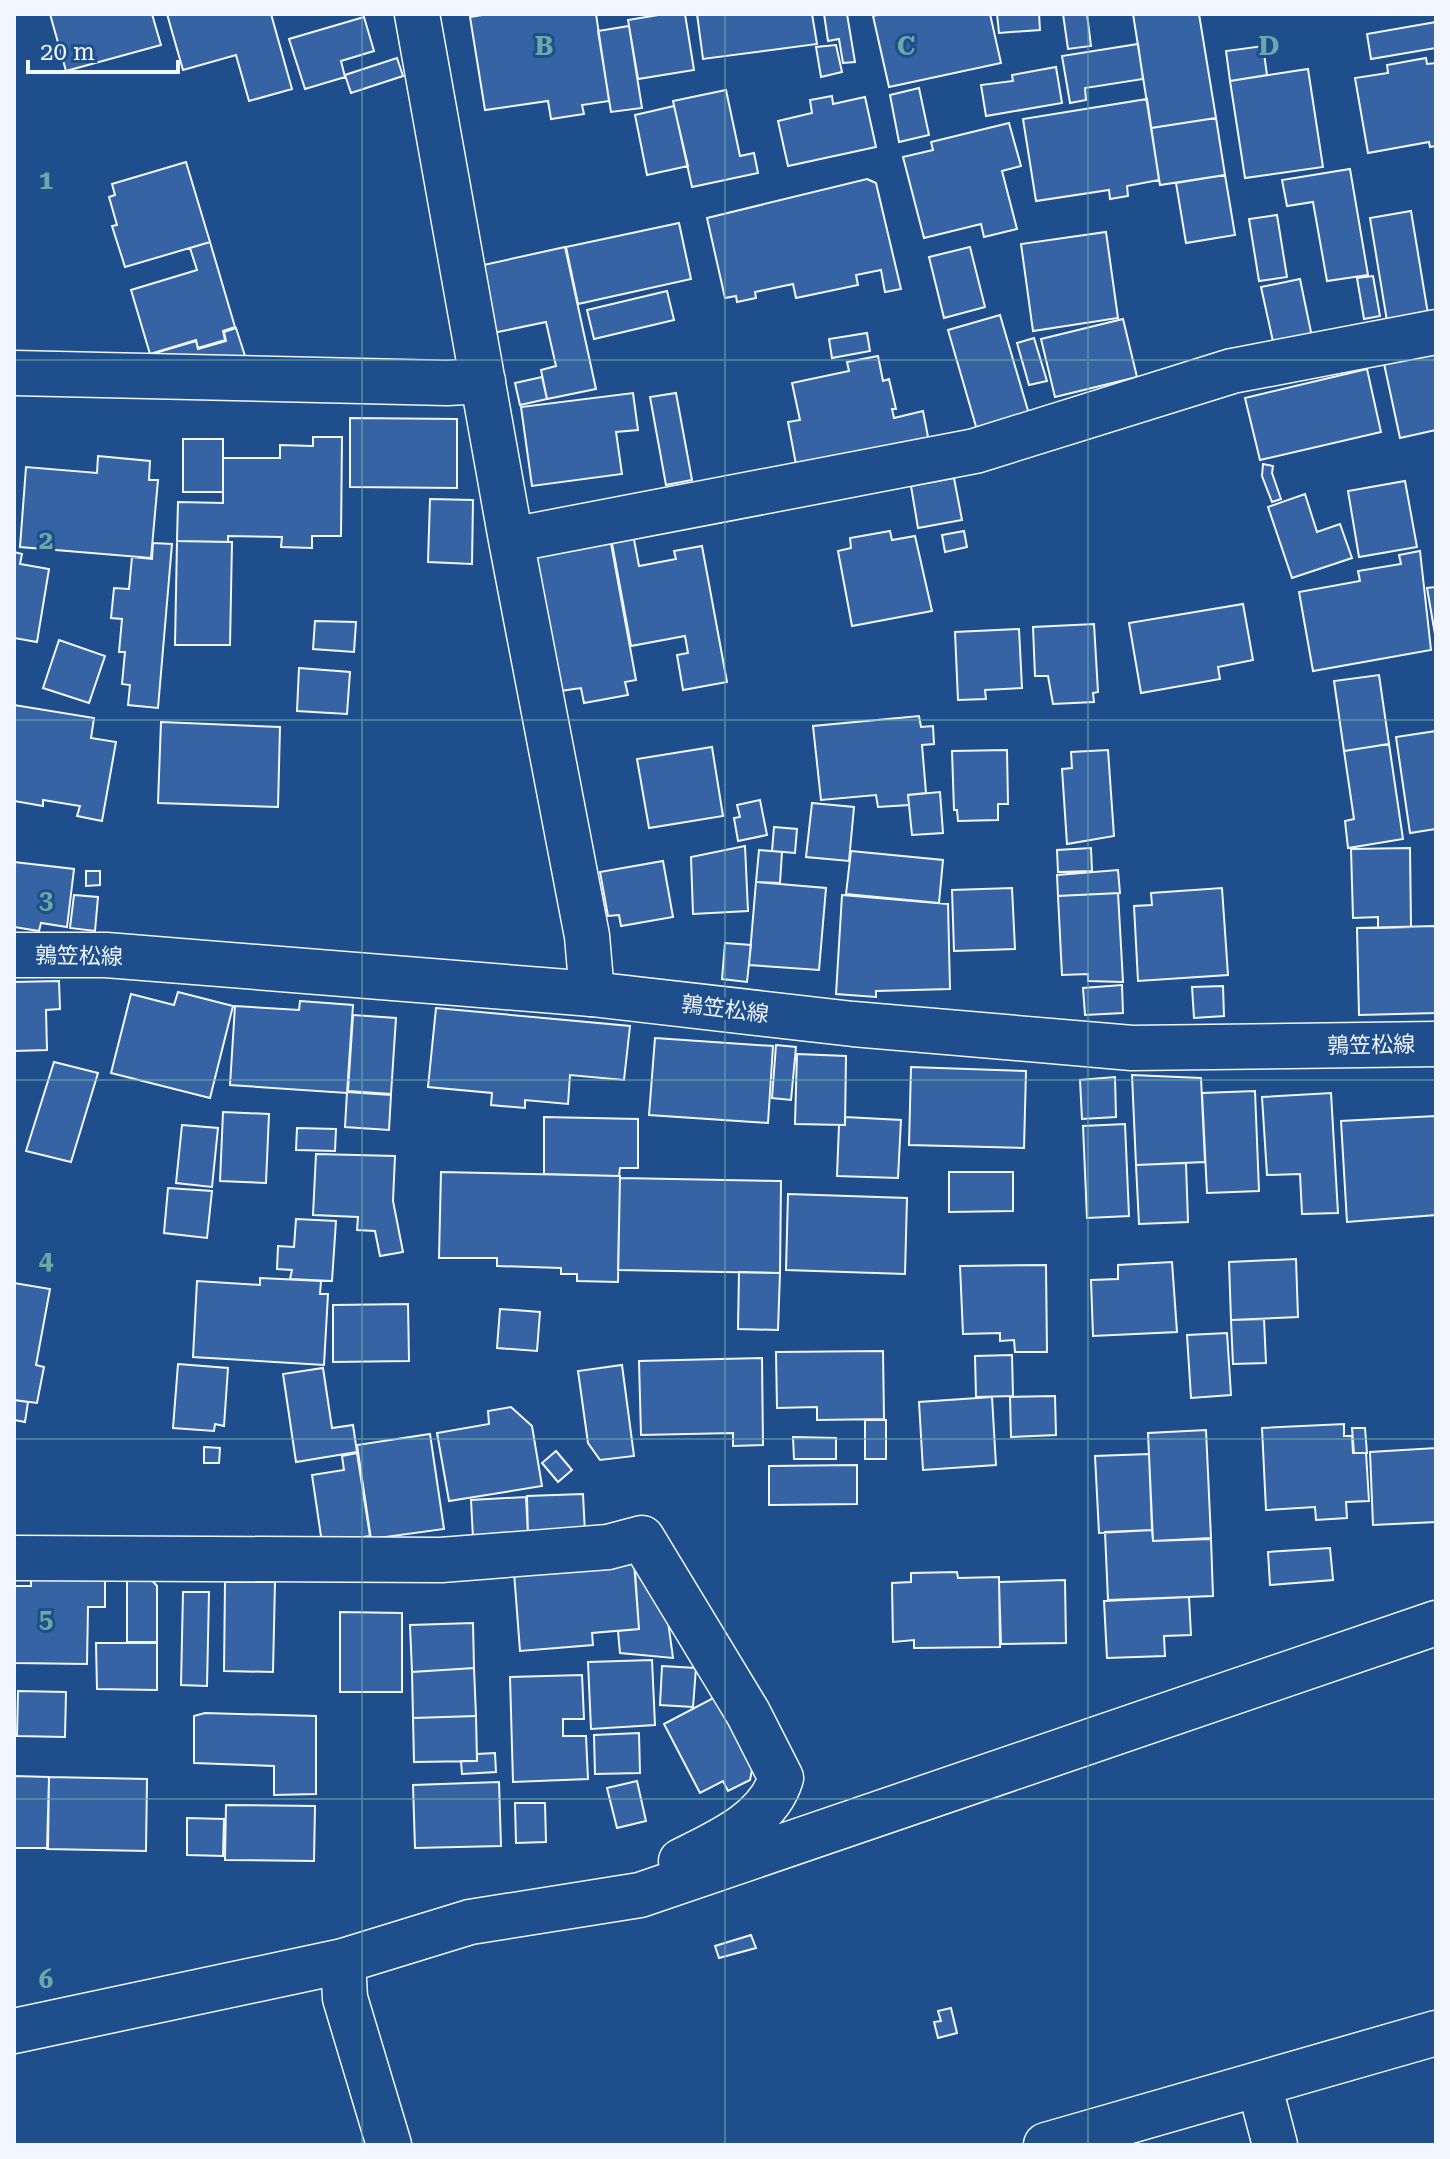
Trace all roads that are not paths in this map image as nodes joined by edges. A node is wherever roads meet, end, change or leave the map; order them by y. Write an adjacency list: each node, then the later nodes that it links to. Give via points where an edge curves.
1 (417, 14): 4 (street)
2 (1436, 332): 5 (street, via 1232,371 975,451)
3 (14, 373): 4 (street)
4 (483, 381): 5 (street)
5 (511, 540): 7 (street, via 587,936)
6 (14, 955): 7 (street, 鶉笠松線, via 106,955)
7 (592, 994): 8 (street, 鶉笠松線, via 1132,1048)
8 (1436, 1044)
9 (14, 1558): 13 (street, via 441,1560 608,1547 642,1538 748,1713 781,1778 775,1799 729,1837 650,1877)
10 (1436, 1590): 12 (street, via 1381,1627)
11 (1436, 1623): 12 (street)
12 (1369, 1645): 13 (street)
13 (640, 1895): 14 (street, via 470,1922)
14 (343, 1961): 15 (street); 18 (street, via 345,1998)
15 (14, 2031)
16 (1436, 2033): 17 (street)
17 (1259, 2084): 19 (street); 20 (street)
18 (389, 2145)
19 (1046, 2145)
20 (1275, 2145)

